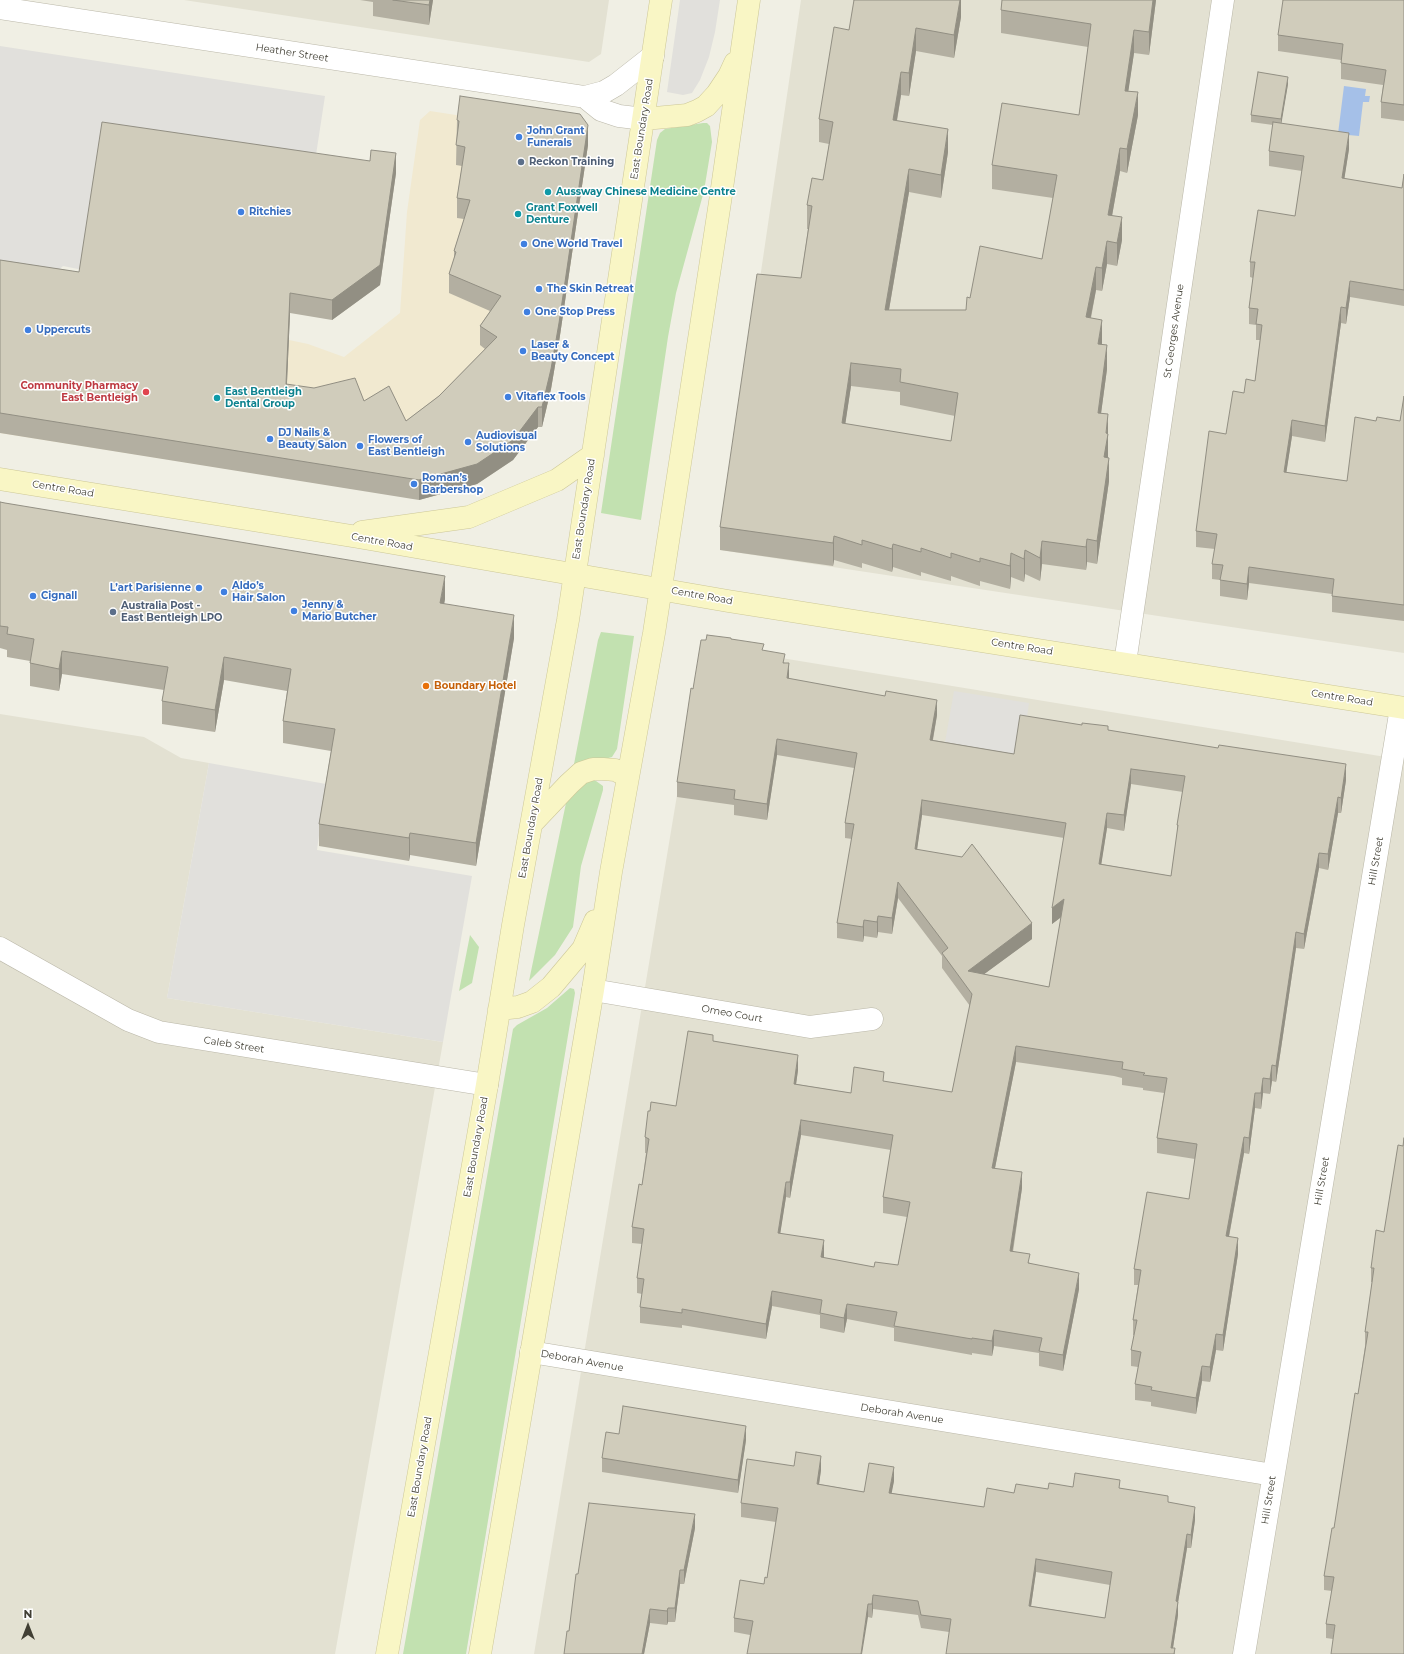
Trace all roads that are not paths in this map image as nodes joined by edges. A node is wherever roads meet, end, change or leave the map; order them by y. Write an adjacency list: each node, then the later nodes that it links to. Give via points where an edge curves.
1 (661, 0): 6 (main road, East Boundary Road)
2 (749, 0): 5 (main road)
3 (1223, 0): 14 (street, St Georges Avenue)
4 (0, 8): 7 (street, Heather Street)
5 (742, 49): 8 (main road, via 729,76 706,106 687,116); 13 (main road)
6 (653, 56): 7 (street, Heather Street, via 616,85 604,92); 8 (main road, East Boundary Road)
7 (585, 97): 8 (street, via 601,110 618,116)
8 (644, 119): 9 (main road, East Boundary Road)
9 (593, 455): 11 (main road, via 557,480 469,516); 12 (main road, East Boundary Road)
10 (0, 479): 11 (main road, Centre Road)
11 (341, 535): 12 (main road, Centre Road)
12 (574, 575): 13 (main road, Centre Road); 17 (main road, East Boundary Road)
13 (661, 589): 14 (main road, Centre Road); 16 (main road)
14 (1125, 663): 15 (main road, Centre Road)
15 (1403, 708): 25 (street, Hill Street)
16 (628, 776): 17 (main road, via 615,770 602,769 581,773); 18 (main road)
17 (533, 822): 21 (main road, East Boundary Road)
18 (611, 872): 20 (main road); 21 (main road, via 598,915 583,949 567,970 532,1002)
19 (0, 948): 23 (street, Caleb Street, via 128,1020 159,1032)
20 (593, 990): 22 (street, Omeo Court, via 810,1027); 24 (main road)
21 (499, 1009): 23 (main road, East Boundary Road)
22 (872, 1019)
23 (487, 1085): 26 (main road, East Boundary Road)
24 (531, 1352): 25 (street, Deborah Avenue); 27 (main road)
25 (1273, 1475): 28 (street, Hill Street)
26 (387, 1654)
27 (480, 1654)
28 (1244, 1654)

